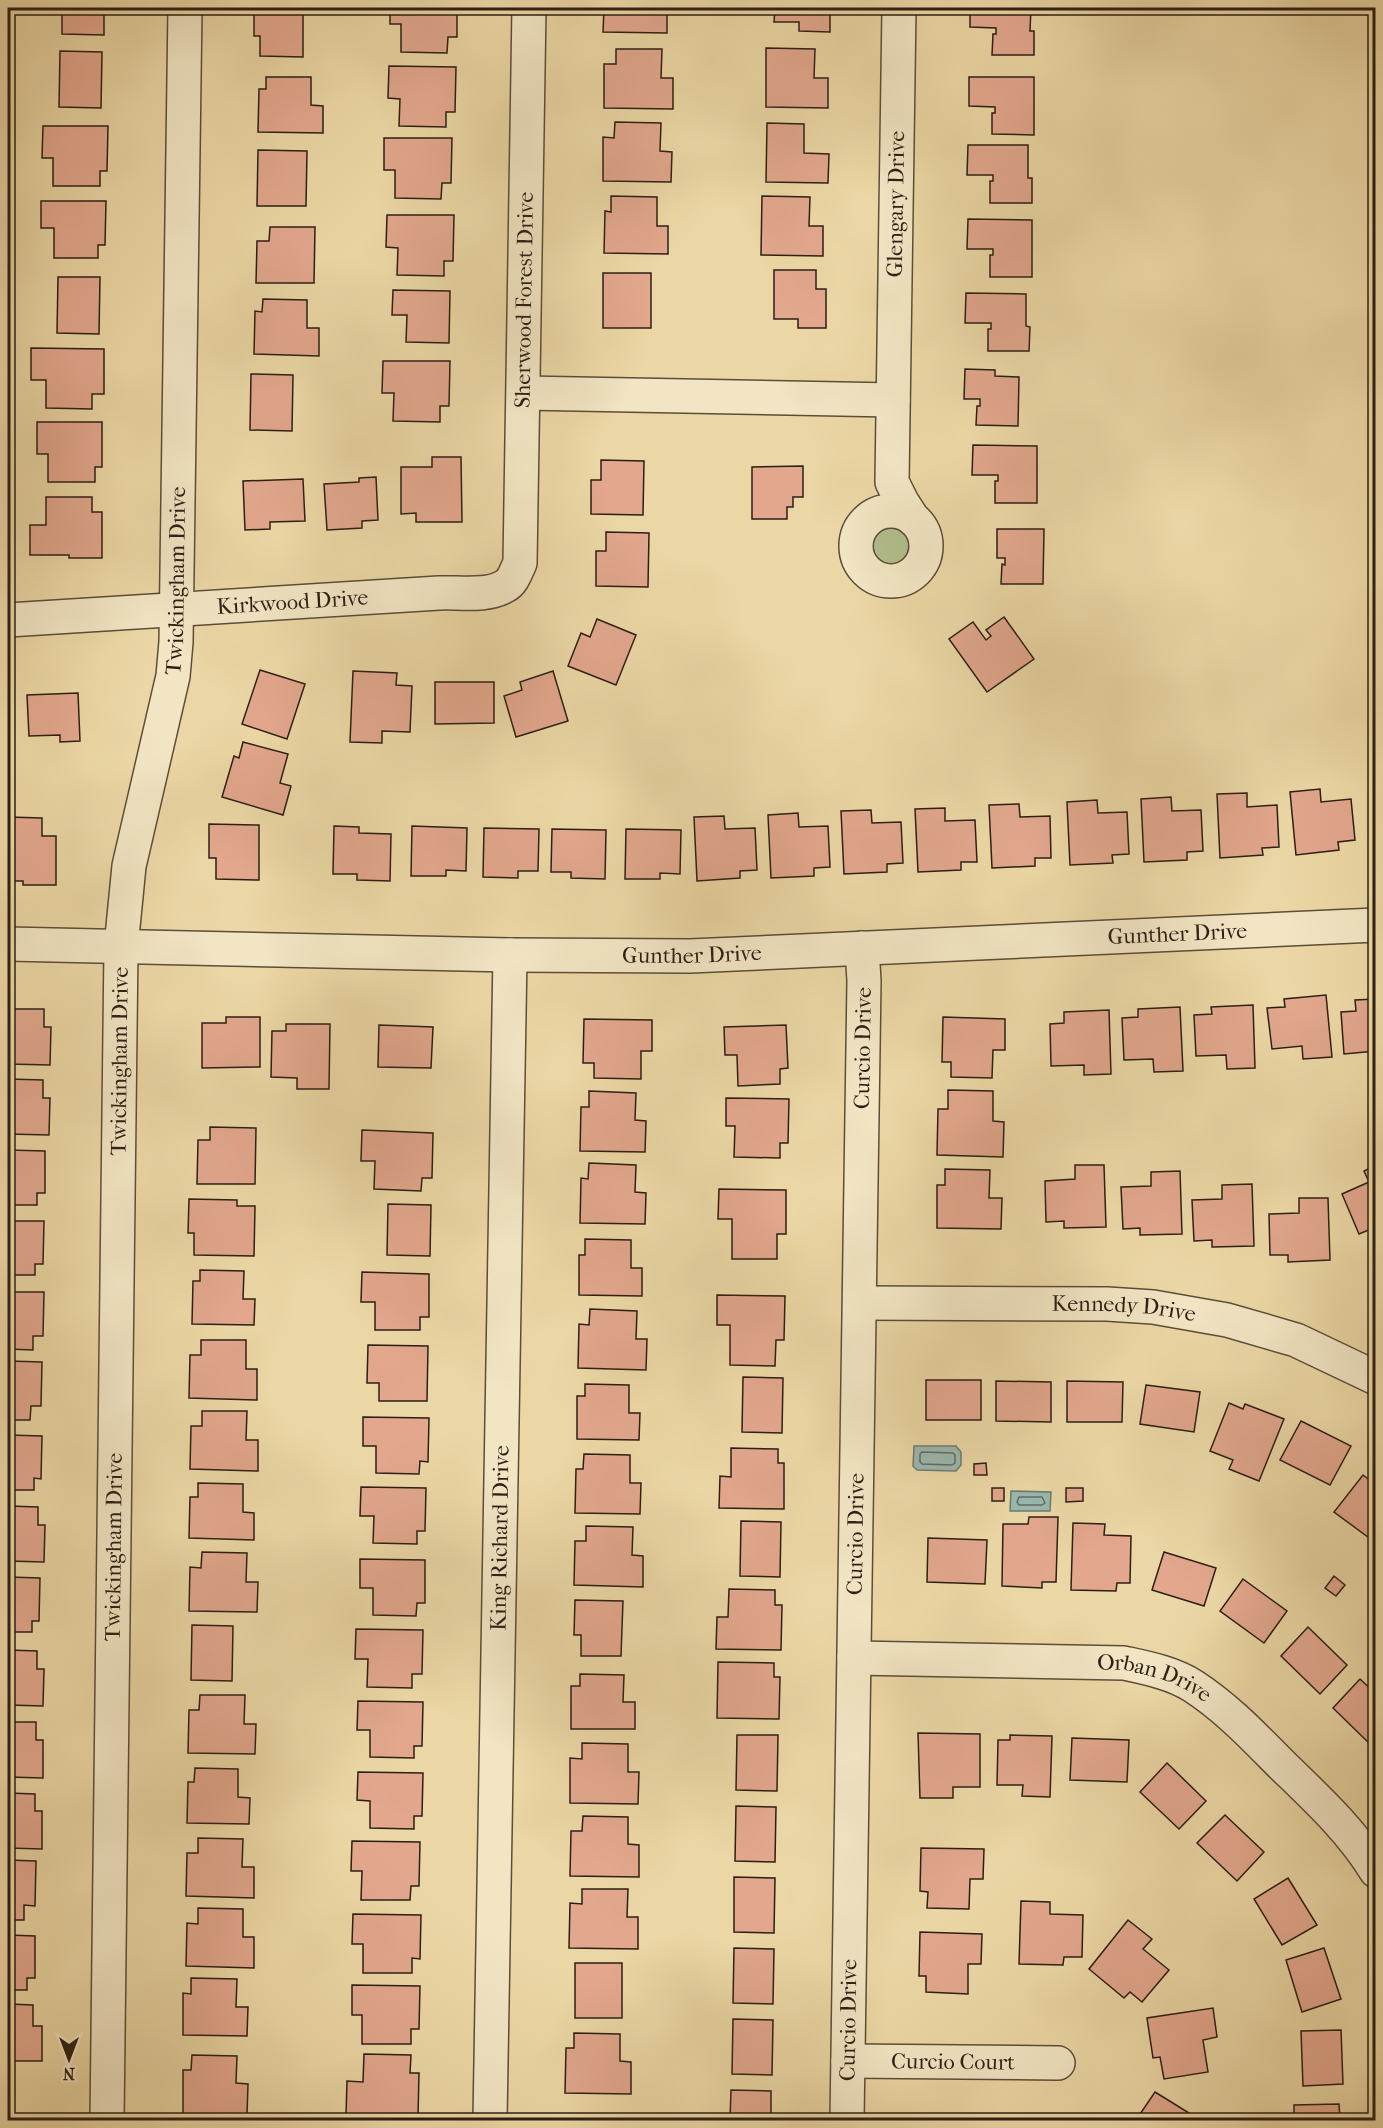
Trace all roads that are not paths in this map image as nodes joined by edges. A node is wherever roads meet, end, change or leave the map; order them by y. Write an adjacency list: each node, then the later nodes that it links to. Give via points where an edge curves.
1 (185, 8): 10 (street, Twickingham Drive)
2 (530, 8): 4 (street, Sherwood Forest Drive)
3 (900, 8): 5 (street, Glengary Drive)
4 (524, 393): 5 (street); 9 (street, Sherwood Forest Drive, via 520,563)
5 (893, 400): 6 (street, Glengary Drive)
6 (892, 482): 7 (street, Glengary Drive); 8 (street, Glengary Drive)
7 (870, 518): 8 (street, via 891,511); 8 (street, Glengary Drive, via 857,536 858,559 874,577 885,581 909,577 924,558 925,536)
8 (914, 519)
9 (506, 586): 10 (street, Kirkwood Drive, via 489,591)
10 (176, 609): 11 (street, Kirkwood Drive); 14 (street, Twickingham Drive, via 173,676 129,866)
11 (8, 620)
12 (1376, 925): 15 (street, Gunther Drive)
13 (8, 944): 14 (street, Gunther Drive)
14 (121, 947): 16 (street, Gunther Drive); 23 (street, Twickingham Drive)
15 (862, 948): 16 (street, Gunther Drive, via 690,956); 17 (street, Curcio Drive)
16 (510, 956): 24 (street, King Richard Drive)
17 (860, 1303): 18 (street, Kennedy Drive, via 1153,1307 1227,1320 1296,1340); 19 (street, Curcio Drive)
18 (1376, 1378)
19 (854, 1658): 20 (street, Orban Drive, via 1124,1663 1161,1672 1191,1685 1229,1712 1338,1820); 21 (street, Curcio Drive)
20 (1376, 1871)
21 (848, 2061): 22 (street, Curcio Court); 25 (street, Curcio Drive)
22 (1058, 2063)
23 (107, 2121)
24 (490, 2121)
25 (847, 2121)

